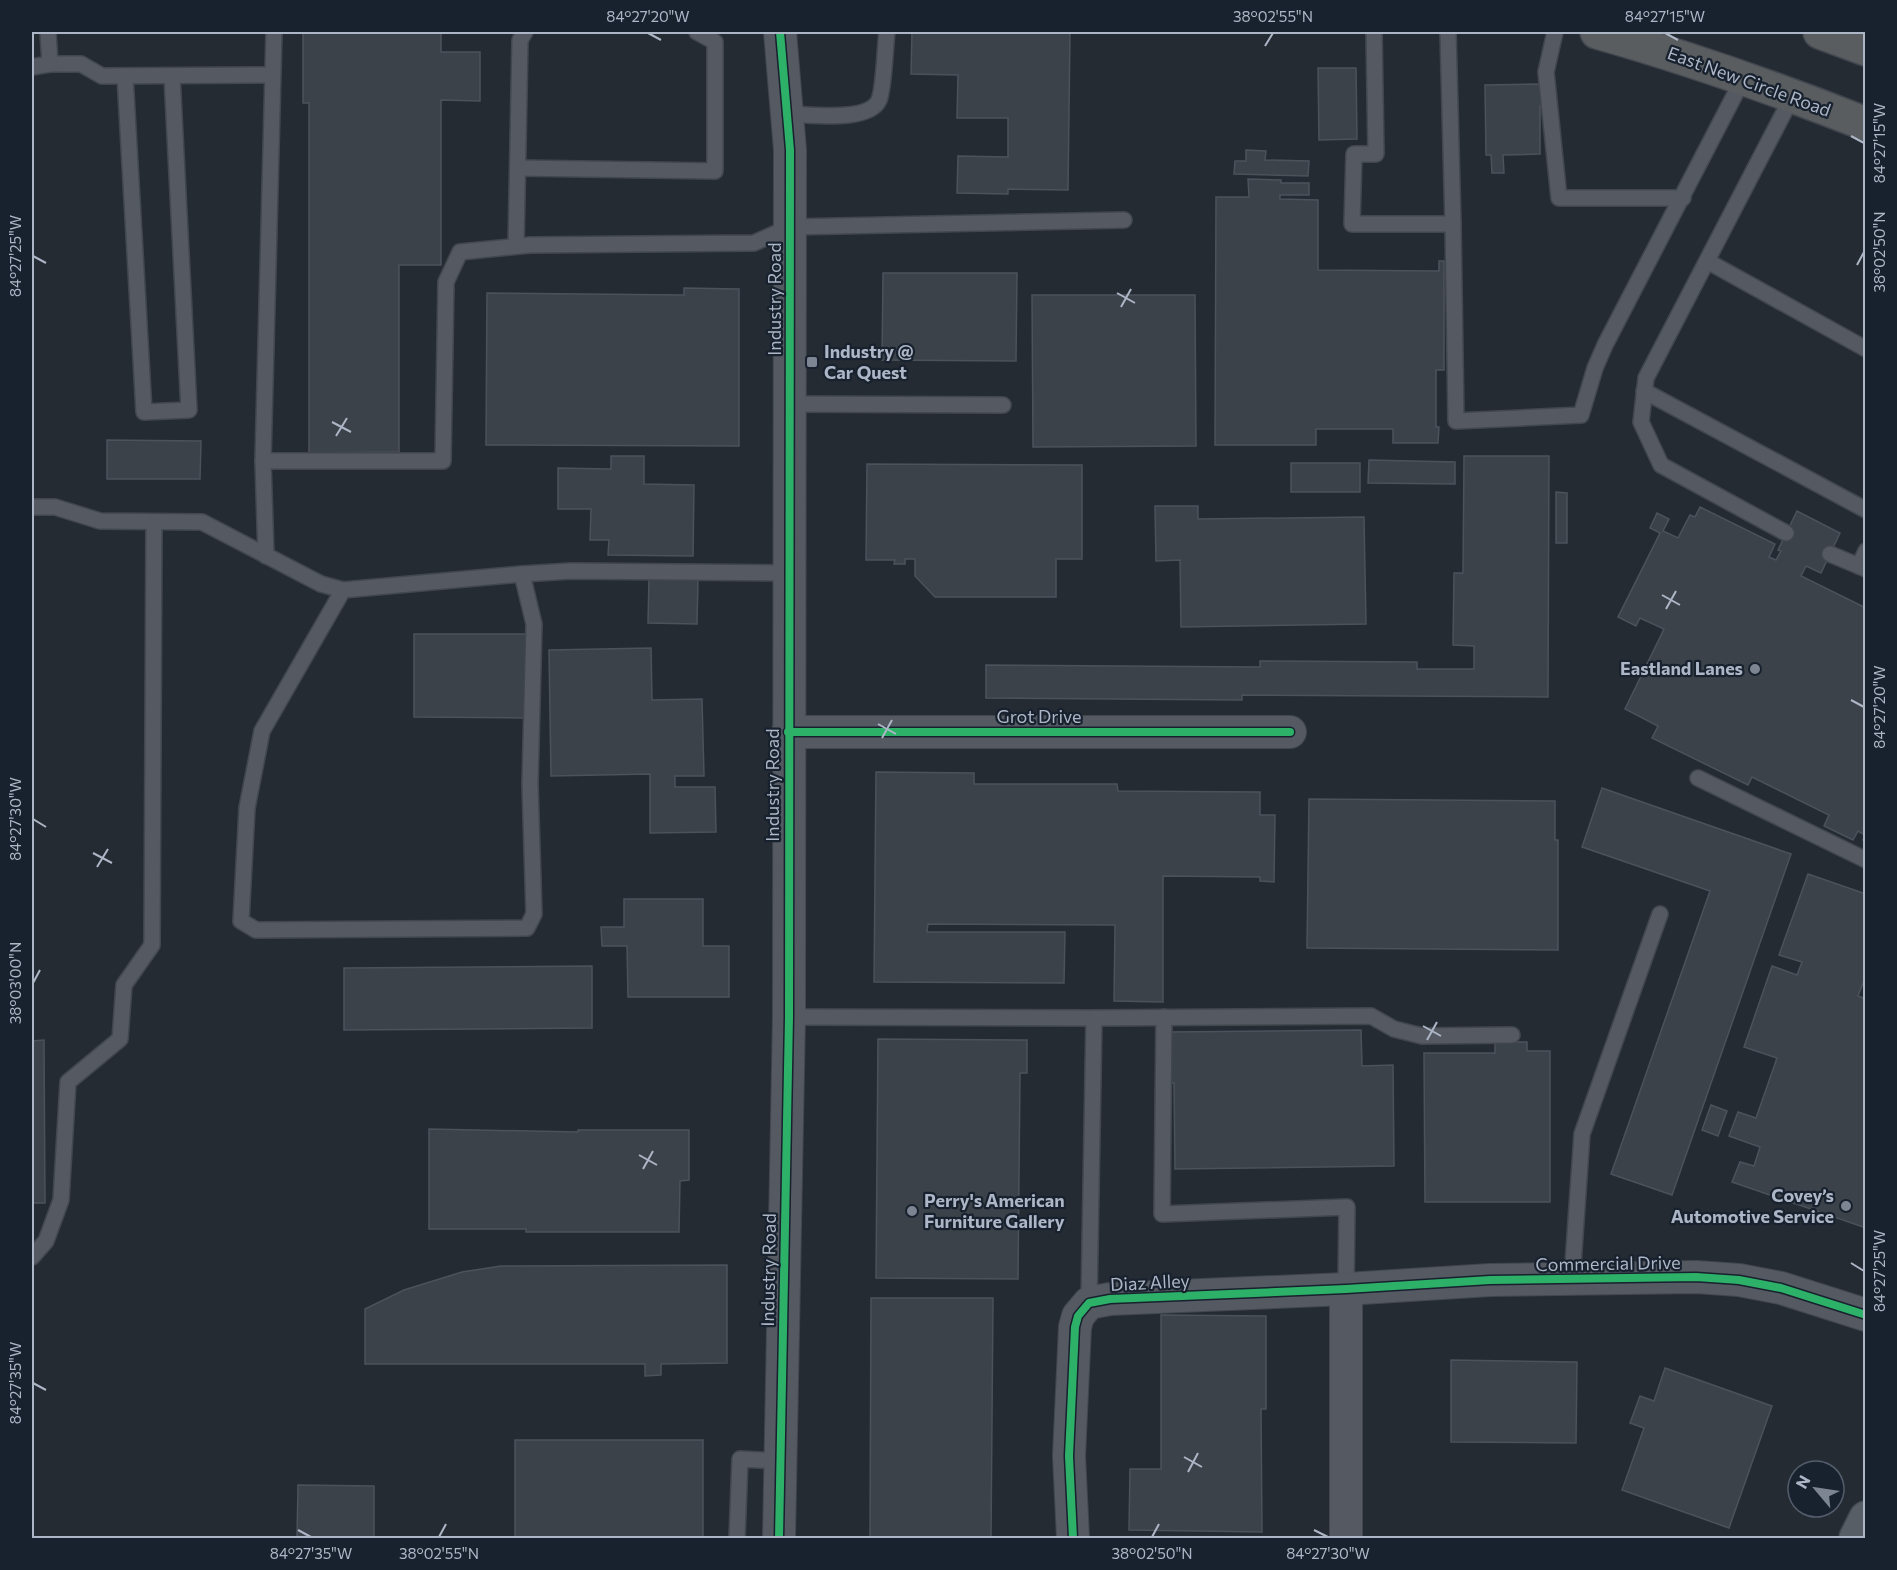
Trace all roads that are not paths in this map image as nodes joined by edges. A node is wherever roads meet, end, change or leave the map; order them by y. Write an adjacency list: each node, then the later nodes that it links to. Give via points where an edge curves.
1 (48, 32): 11 (lane)
2 (273, 32): 13 (lane)
3 (525, 32): 20 (lane, via 520,40)
4 (697, 32): 20 (lane, via 715,42 715,171)
5 (780, 32): 18 (street, Industry Road)
6 (887, 32): 18 (lane, via 880,99 874,108 856,115)
7 (1374, 32): 23 (lane, via 1376,154 1354,154 1352,224)
8 (1448, 32): 23 (lane)
9 (1555, 32): 21 (lane, via 1546,72 1558,198)
10 (1597, 32): 16 (highway, East New Circle Road)
11 (50, 64): 12 (lane); 14 (lane, via 81,64 102,76)
12 (32, 67)
13 (272, 75): 15 (lane); 31 (lane)
14 (125, 76): 15 (lane); 15 (lane, via 144,412 189,410)
15 (172, 76)
16 (1744, 77): 17 (highway, East New Circle Road); 21 (lane)
17 (1793, 95): 19 (highway, East New Circle Road); 26 (lane)
18 (787, 114): 24 (street, Industry Road)
19 (1866, 124)
20 (518, 168): 25 (lane)
21 (1683, 198): 23 (lane, via 1605,345 1581,415 1456,421)
22 (1124, 220): 24 (lane)
23 (1453, 224)
24 (790, 227): 25 (lane, via 754,243); 29 (street, Industry Road)
25 (516, 246): 31 (lane, via 460,252 446,282 443,461)
26 (1707, 261): 27 (lane); 28 (lane, via 1646,378)
27 (1866, 349)
28 (1644, 391): 33 (lane); 35 (lane, via 1641,422 1661,465)
29 (789, 404): 30 (lane); 40 (street, Industry Road)
30 (1003, 405)
31 (263, 461): 38 (lane)
32 (32, 507): 34 (lane, via 55,507 100,521)
33 (1866, 510)
34 (154, 522): 38 (lane, via 202,522); 52 (lane, via 152,945 124,985 120,1039 68,1082 61,1200 46,1241)
35 (1786, 533)
36 (1866, 551): 39 (lane)
37 (1830, 554): 39 (lane)
38 (266, 556): 42 (lane, via 321,584)
39 (1862, 568)
40 (789, 573): 41 (lane); 43 (street, Industry Road)
41 (522, 574): 42 (lane); 42 (lane, via 534,624 530,784 534,914 527,928 256,930 241,921 247,808 262,731)
42 (343, 590)
43 (788, 732): 44 (street, Grot Drive); 48 (street, Industry Road)
44 (1290, 732)
45 (1698, 778): 46 (lane)
46 (1866, 860)
47 (1660, 914): 53 (lane, via 1582,1134)
48 (789, 1017): 50 (lane); 57 (street, Industry Road)
49 (1164, 1017): 50 (lane); 51 (lane, via 1371,1016 1394,1029 1422,1036); 54 (lane, via 1162,1214 1347,1207)
50 (1094, 1018): 55 (lane)
51 (1512, 1035)
52 (32, 1257)
53 (1572, 1279): 54 (street, Commercial Drive); 56 (street, Commercial Drive, via 1739,1280 1780,1288)
54 (1346, 1289): 55 (street, Diaz Alley); 62 (street)
55 (1089, 1303): 61 (street, Diaz Alley, via 1075,1327 1068,1456)
56 (1866, 1315)
57 (780, 1461): 59 (lane, via 740,1459); 60 (street, Industry Road)
58 (1866, 1518): 63 (street)
59 (737, 1539)
60 (779, 1539)
61 (1073, 1539)
62 (1346, 1539)
63 (1856, 1539)

